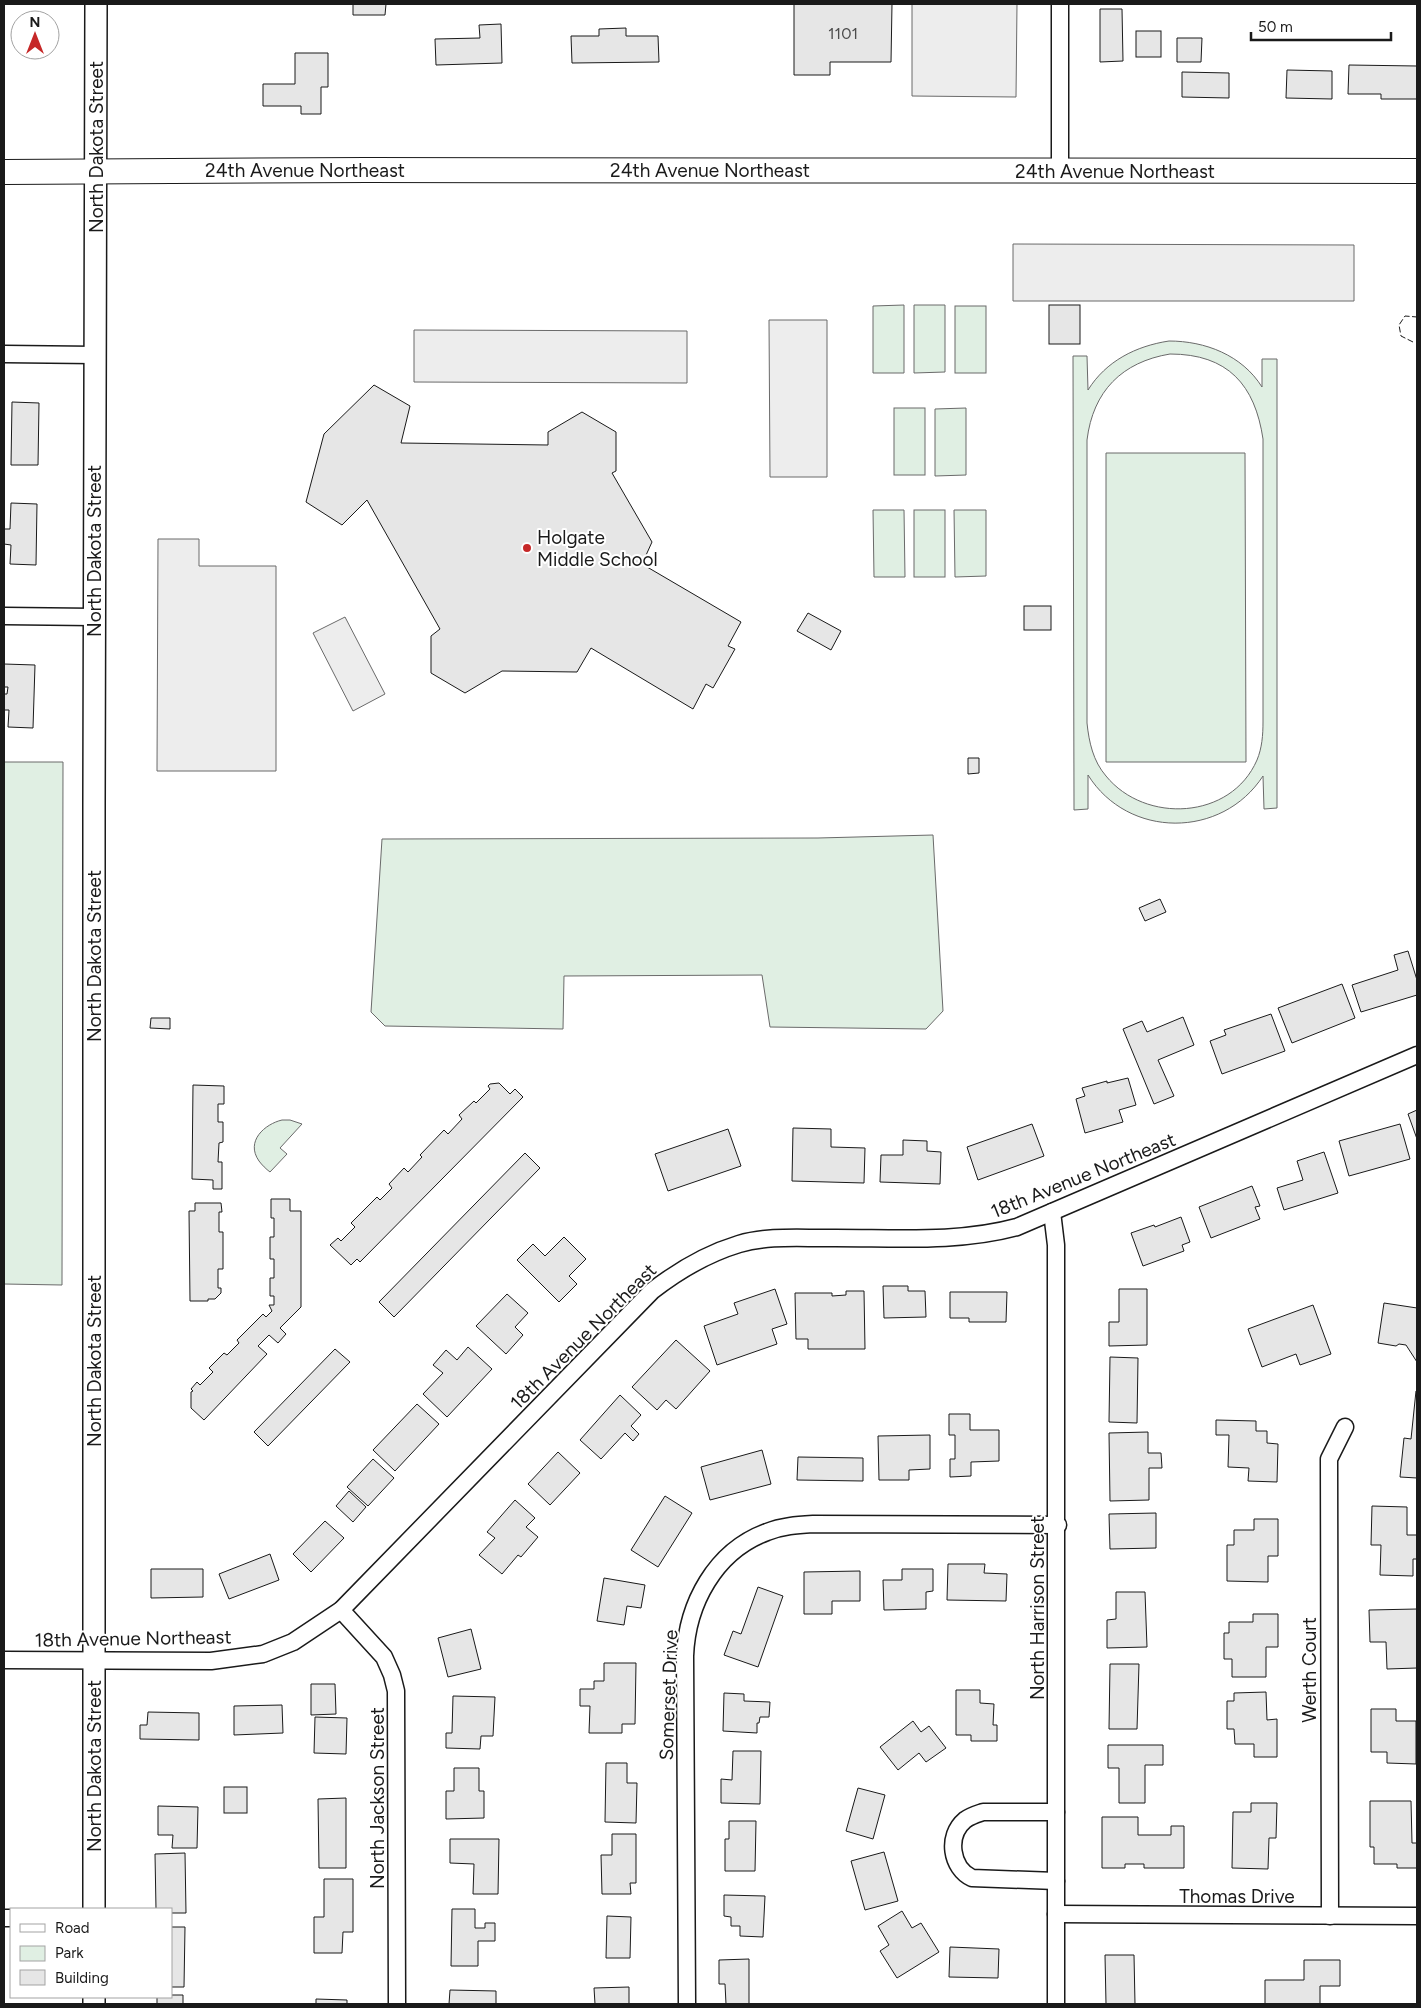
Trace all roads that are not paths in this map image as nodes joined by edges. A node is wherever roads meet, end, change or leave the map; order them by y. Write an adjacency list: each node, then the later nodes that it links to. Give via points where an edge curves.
1 (96, 4): 3 (street, North Dakota Street)
2 (1060, 4): 4 (street)
3 (95, 170): 4 (main road, 24th Avenue Northeast); 6 (main road, 24th Avenue Northeast); 8 (street, North Dakota Street)
4 (1060, 171): 5 (main road, 24th Avenue Northeast)
5 (1417, 171)
6 (4, 172)
7 (4, 354): 8 (street)
8 (95, 355): 10 (street, North Dakota Street)
9 (4, 616): 10 (street)
10 (94, 617): 17 (street, North Dakota Street)
11 (1417, 1055): 12 (street, 18th Avenue Northeast)
12 (1052, 1212): 14 (street, North Harrison Street, via 1056,1245); 15 (street, 18th Avenue Northeast, via 996,1233 942,1237 779,1238 740,1244 693,1262 652,1291)
13 (1346, 1428): 22 (street, Werth Court, via 1329,1458)
14 (1058, 1525): 18 (street, North Harrison Street); 25 (street, Somerset Drive, via 790,1525 746,1542 729,1554 704,1585 695,1603 685,1642)
15 (341, 1610): 17 (street, 18th Avenue Northeast, via 294,1642 263,1654 211,1661); 24 (street, North Jackson Street, via 384,1657 396,1691)
16 (4, 1660): 17 (street, 18th Avenue Northeast)
17 (94, 1661): 20 (street, North Dakota Street)
18 (1056, 1812): 19 (street, North Harrison Street); 19 (street, via 983,1812 964,1821 953,1837 954,1861 964,1875)
19 (1056, 1881): 21 (street, North Harrison Street)
20 (94, 1908)
21 (1056, 1914): 22 (street, Thomas Drive); 26 (street, North Harrison Street)
22 (1330, 1916): 23 (street, Thomas Drive)
23 (1417, 1916)
24 (397, 2004)
25 (687, 2004)
26 (1056, 2004)

